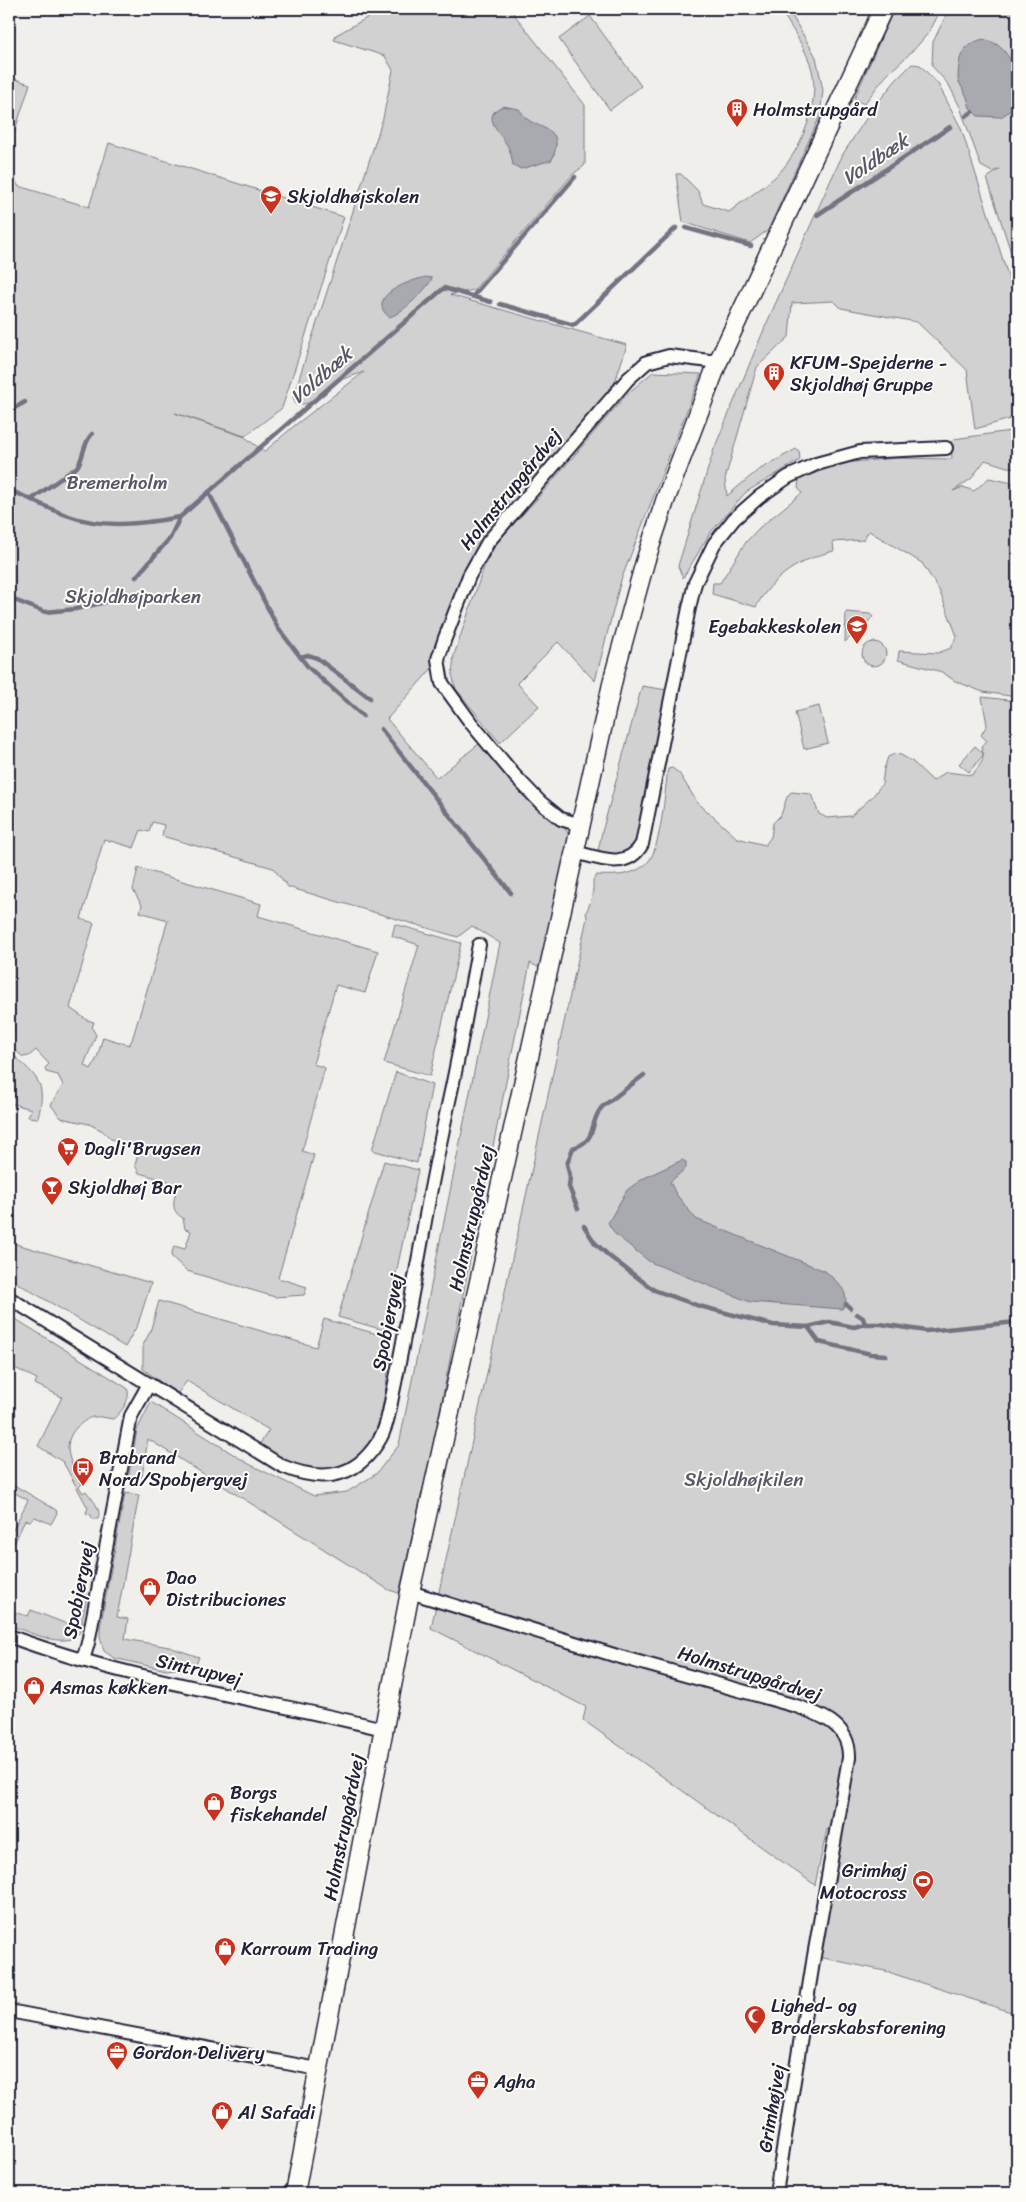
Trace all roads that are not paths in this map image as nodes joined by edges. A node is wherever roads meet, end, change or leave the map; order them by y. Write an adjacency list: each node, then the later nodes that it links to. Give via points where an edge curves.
1 (883, 9): 2 (street, Holmstrupgårdvej)
2 (718, 362): 4 (street, Holmstrupgårdvej, via 645,562 614,675); 4 (street, Holmstrupgårdvej, via 669,356 647,362 628,380 488,542 463,591 438,659 442,683 470,723 515,776 561,818)
3 (946, 448): 5 (street, via 860,452 816,464 788,477 734,519 714,544 695,583 642,844 632,857 620,861)
4 (580, 825): 5 (street, Holmstrupgårdvej)
5 (575, 852): 9 (street, Holmstrupgårdvej)
6 (479, 945): 8 (street, Spobjergvej, via 453,1086 433,1170 404,1338 387,1419 379,1441 354,1467 339,1474 324,1477 300,1474)
7 (9, 1298): 8 (street, Spobjergvej)
8 (149, 1384): 11 (street, Spobjergvej, via 131,1416)
9 (410, 1592): 12 (street, Holmstrupgårdvej); 13 (street, Holmstrupgårdvej, via 617,1656 796,1706 819,1714)
10 (9, 1636): 11 (street, Sintrupvej)
11 (83, 1660): 12 (street, Sintrupvej)
12 (383, 1729): 15 (street, Holmstrupgårdvej)
13 (843, 1734): 17 (street, Grimhøjvej, via 849,1745 849,1758)
14 (9, 2012): 15 (street)
15 (318, 2069): 16 (street, Holmstrupgårdvej)
16 (295, 2193)
17 (776, 2193)

